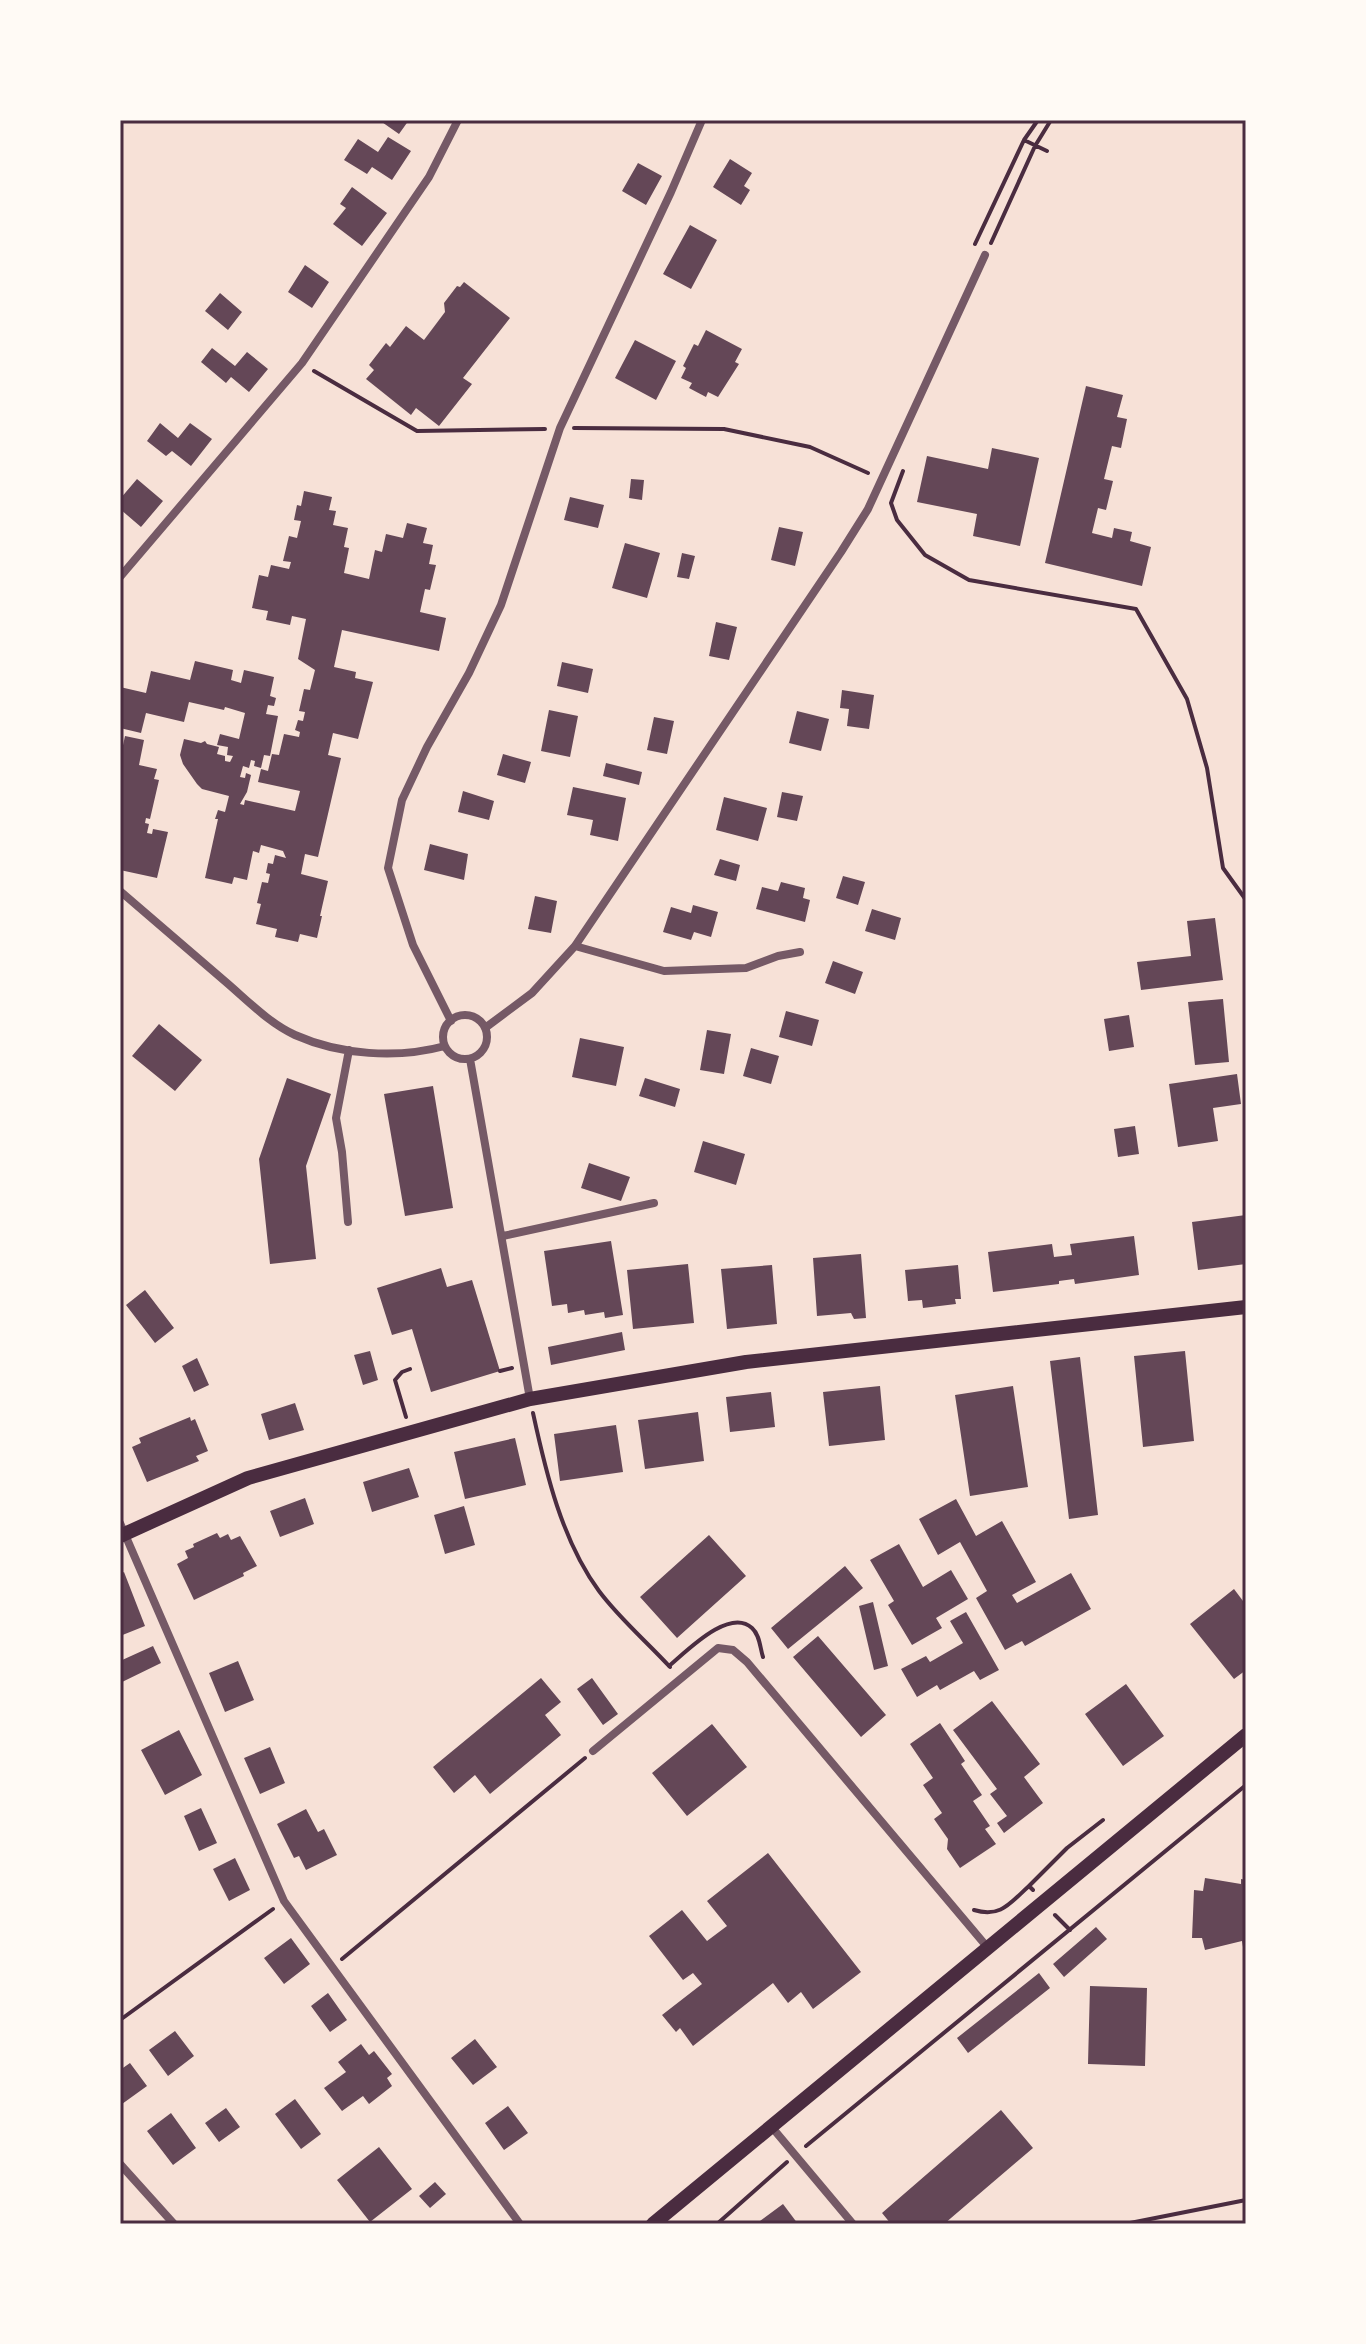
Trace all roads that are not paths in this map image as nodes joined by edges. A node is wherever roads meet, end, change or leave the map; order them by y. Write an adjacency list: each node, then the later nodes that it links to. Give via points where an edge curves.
1 (458, 120): 4 (street, via 429,177 302,363)
2 (702, 120): 8 (street, via 560,428 501,605 402,800 388,868 413,945)
3 (985, 255): 6 (street, via 868,509)
4 (120, 577)
5 (120, 891): 11 (street, via 266,1017 294,1034)
6 (575, 946): 7 (street, via 664,971 746,968); 9 (street, via 532,993)
7 (800, 952)
8 (451, 1021): 9 (street, via 470,1016); 10 (street, via 444,1032)
9 (485, 1028): 12 (street, via 485,1047)
10 (445, 1046): 11 (street, via 424,1052); 12 (street, via 452,1055)
11 (349, 1050): 14 (street, via 336,1118)
12 (470, 1059): 15 (street)
13 (654, 1203): 15 (street)
14 (348, 1222)
15 (503, 1236): 17 (street)
16 (1246, 1307): 17 (main road, via 746,1362)
17 (530, 1399): 18 (main road, via 248,1478)
18 (122, 1531): 25 (street, via 284,1901)
19 (1246, 1735): 21 (main road)
20 (593, 1751): 21 (street, via 718,1648 733,1650)
21 (988, 1948): 22 (main road)
22 (770, 2125): 26 (main road); 27 (street)
23 (120, 2164): 24 (street)
24 (174, 2224)
25 (520, 2224)
26 (653, 2224)
27 (853, 2224)

